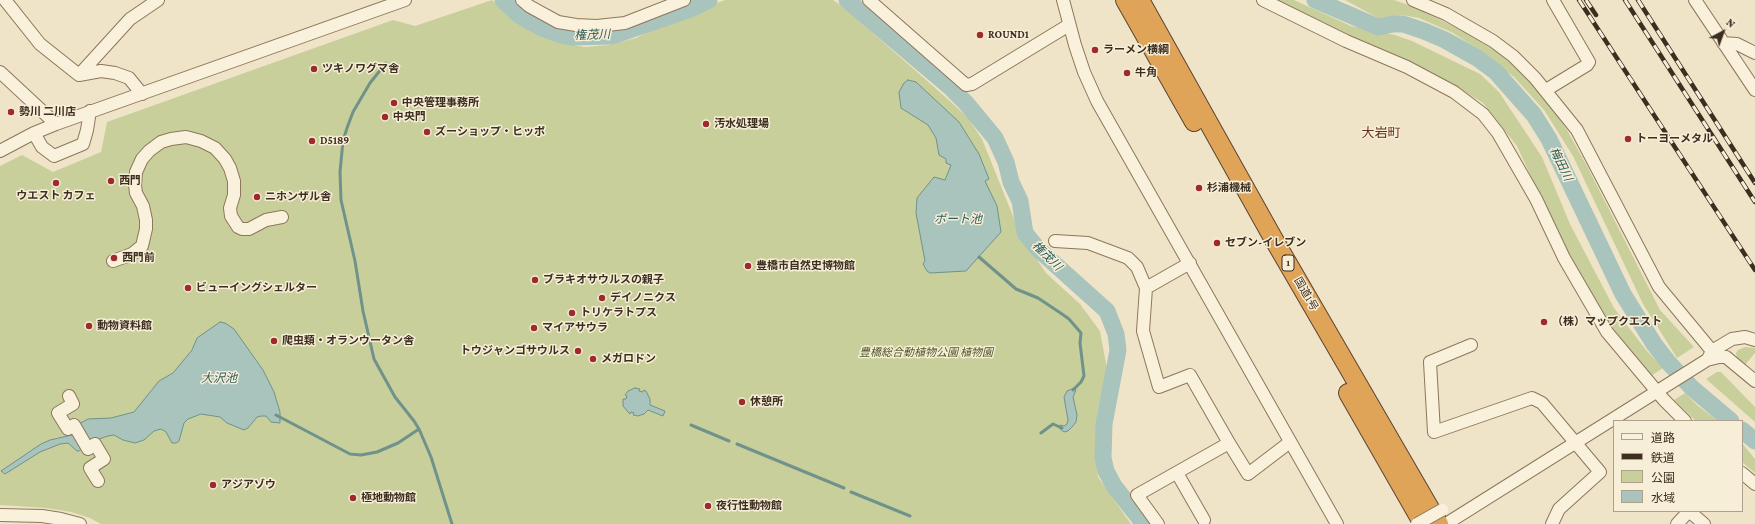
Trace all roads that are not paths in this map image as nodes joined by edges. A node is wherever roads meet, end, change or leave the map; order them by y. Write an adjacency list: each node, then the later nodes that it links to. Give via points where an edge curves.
1 (5, 0): 18 (street, via 40,44)
2 (158, 0): 18 (street, via 130,19)
3 (405, 0): 21 (street)
4 (522, 0): 5 (street, via 558,22 597,26 625,23)
5 (684, 0)
6 (869, 0): 14 (street, via 966,85 972,84)
7 (1063, 0): 14 (street)
8 (1125, 0): 56 (highway, 国道1号 / 1)
9 (1140, 0): 50 (highway, 国道1号 / 1, via 1273,238)
10 (1263, 0): 37 (street, via 1346,41 1407,67 1454,92 1484,114 1498,133 1536,199 1564,258 1607,332)
11 (1413, 0): 19 (street, via 1446,14 1493,42 1512,56)
12 (1553, 0): 19 (street, via 1589,62)
13 (1695, 0): 15 (street)
14 (1069, 25): 29 (street, via 1084,72 1097,101)
15 (1722, 42): 16 (street, via 1737,44); 20 (street)
16 (1755, 53)
17 (0, 72): 23 (street)
18 (79, 75): 21 (street, via 100,71 115,73 129,78)
19 (1546, 90): 34 (street, via 1577,130 1659,287)
20 (1755, 90)
21 (142, 94): 22 (street)
22 (90, 111): 23 (street); 24 (street, via 83,144 54,156 42,147)
23 (56, 124): 24 (street)
24 (34, 133): 25 (street)
25 (0, 151)
26 (282, 217): 28 (street, via 266,220 249,229 238,227 230,212 234,181 225,159 215,148 201,141 186,137 171,139 149,151 136,172 136,193 143,206 146,220 142,246 132,254)
27 (1056, 241): 30 (street, via 1088,243 1128,258 1137,267)
28 (112, 261)
29 (1190, 263): 30 (street); 40 (street)
30 (1146, 288): 42 (street, via 1143,331 1159,387 1190,374)
31 (1742, 337): 32 (street); 34 (street, via 1732,339); 35 (street, via 1734,348)
32 (1755, 340)
33 (1471, 345): 41 (street, via 1430,362 1434,432 1532,398 1542,403)
34 (1710, 356): 35 (street, via 1721,356); 37 (street)
35 (1731, 360): 36 (street)
36 (1755, 381)
37 (1659, 390): 39 (street); 41 (street)
38 (69, 396): 45 (street, via 73,404 58,413 68,429 74,425 88,449 95,444 104,459 90,468)
39 (1684, 420)
40 (1290, 442): 42 (street, via 1248,474); 54 (street)
41 (1575, 442): 57 (street); 58 (street, via 1600,472 1560,509)
42 (1229, 443): 43 (street)
43 (1177, 473): 51 (street); 53 (street, via 1137,495)
44 (1743, 474): 46 (street)
45 (98, 481)
46 (1755, 484)
47 (1688, 512): 59 (street)
48 (1690, 512): 60 (street)
49 (0, 515): 52 (street, via 48,517)
50 (1441, 517): 55 (street, bridge)
51 (1204, 520)
52 (80, 524)
53 (1158, 524)
54 (1337, 524)
55 (1417, 524)
56 (1423, 524)
57 (1446, 524)
58 (1552, 524)
59 (1677, 524)
60 (1704, 524)

